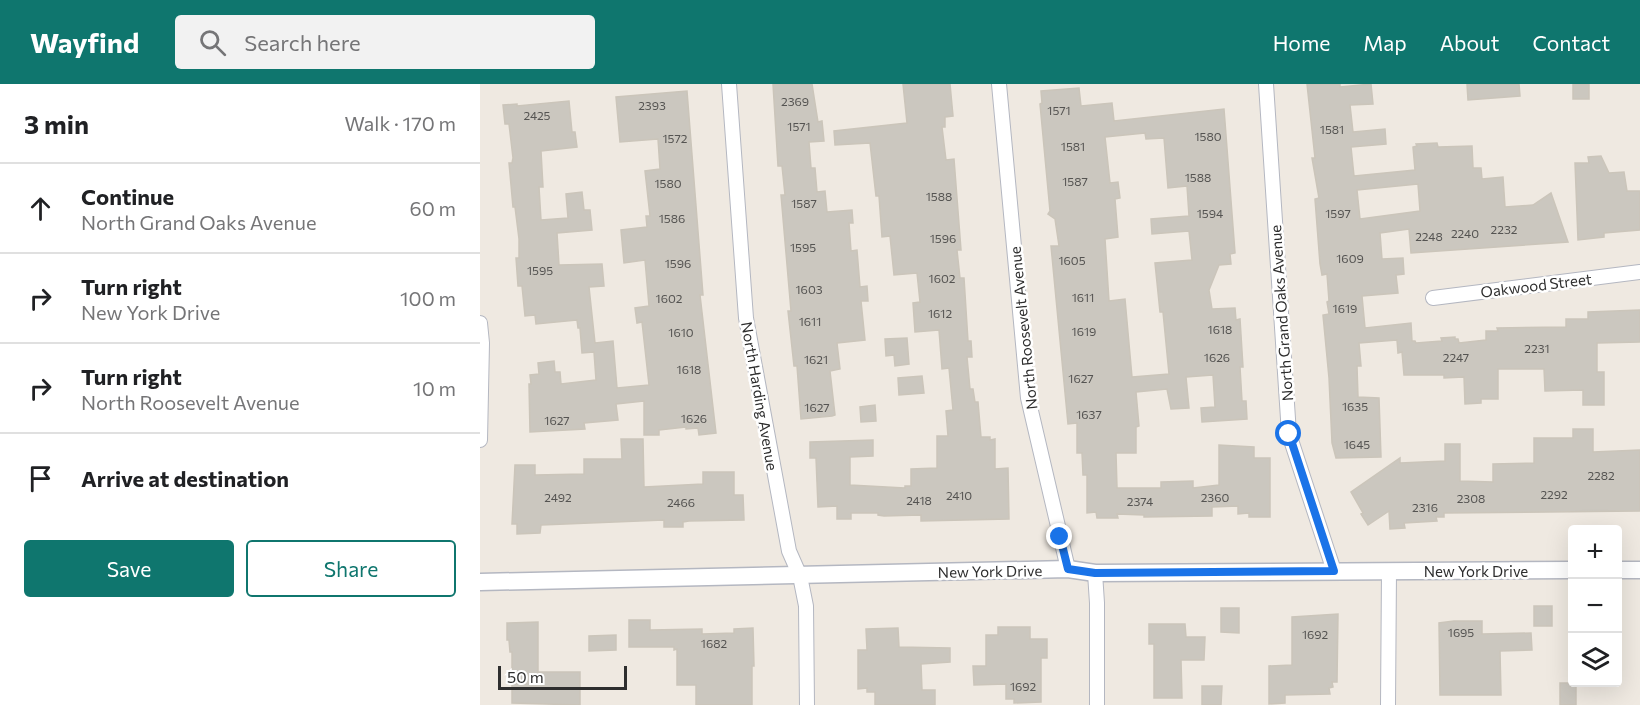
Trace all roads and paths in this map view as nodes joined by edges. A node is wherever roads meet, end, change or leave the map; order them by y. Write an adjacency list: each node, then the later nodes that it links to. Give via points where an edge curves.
1 (729, 84): 15 (street, North Harding Avenue, via 746,318 789,551)
2 (999, 84): 8 (street, North Roosevelt Avenue, via 1028,398)
3 (1266, 84): 12 (street, North Grand Oaks Avenue, via 1289,434)
4 (1640, 272): 5 (street, Oakwood Street)
5 (1433, 298)
6 (480, 323): 7 (street)
7 (480, 440)
8 (1068, 569): 14 (street, New York Drive); 15 (street, New York Drive)
9 (1568, 570): 13 (street, New York Drive)
10 (1622, 570): 11 (street)
11 (1640, 570)
12 (1334, 571): 13 (street, New York Drive); 14 (street, New York Drive)
13 (1389, 571): 19 (street)
14 (1095, 573): 18 (street)
15 (800, 576): 16 (street, New York Drive); 17 (street, North Harding Avenue, via 806,606)
16 (480, 582)
17 (807, 705)
18 (1097, 705)
19 (1388, 705)

